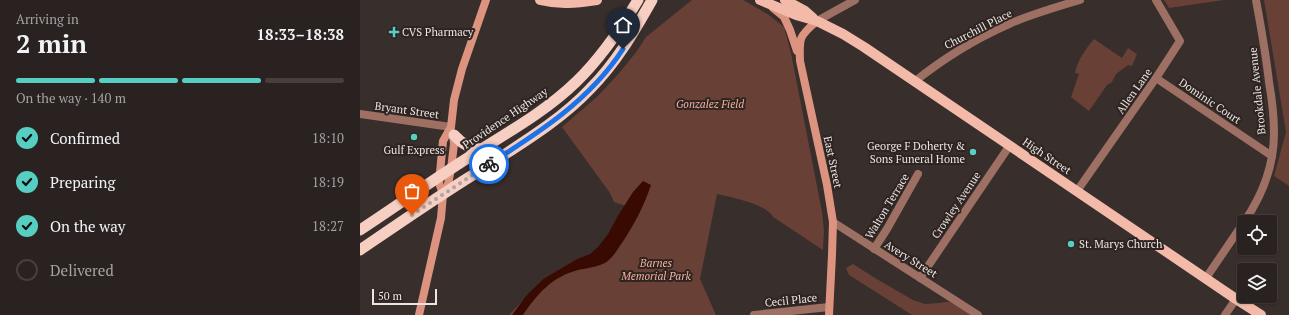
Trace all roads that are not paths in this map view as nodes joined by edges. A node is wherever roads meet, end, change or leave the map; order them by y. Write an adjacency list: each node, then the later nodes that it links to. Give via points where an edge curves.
1 (486, 0): 17 (main road, via 460,75 454,100)
2 (540, 0): 3 (main road, via 561,4)
3 (597, 0)
4 (652, 0): 25 (highway, via 616,60 575,104 532,137)
5 (784, 0): 12 (main road, High Street)
6 (855, 0): 12 (street)
7 (1080, 0): 15 (street, Churchill Place, via 1028,17 982,37 954,53)
8 (1156, 0): 14 (street, Allen Lane, via 1180,41)
9 (1256, 0): 20 (street, Brookdale Avenue, via 1271,95 1274,133)
10 (761, 1): 12 (main road, High Street); 13 (main road, via 784,17)
11 (635, 5): 19 (highway, Providence Highway, via 607,48 575,84 542,110)
12 (817, 21): 13 (main road, East Street, via 801,37); 15 (main road, High Street, via 854,40)
13 (800, 61): 27 (main road, East Street)
14 (1156, 78): 20 (street, Dominic Court); 24 (street, Allen Lane)
15 (914, 82): 18 (main road, High Street)
16 (360, 114): 17 (street, Bryant Street)
17 (452, 131): 19 (highway, via 466,146); 21 (main road, via 454,144); 23 (main road, via 443,141)
18 (1010, 145): 24 (main road, High Street); 32 (street, Crowley Avenue)
19 (482, 149): 21 (highway, Providence Highway)
20 (1272, 156): 26 (street, Brookdale Avenue, via 1261,193)
21 (451, 169): 23 (highway, Providence Highway); 25 (main road)
22 (918, 174): 30 (street, Walton Terrace)
23 (439, 177): 25 (main road); 28 (highway, Providence Highway)
24 (1077, 191): 33 (main road, High Street)
25 (443, 194): 31 (highway); 36 (main road, via 441,218)
26 (1248, 215)
27 (833, 222): 30 (street, Avery Street); 35 (main road, East Street)
28 (360, 230)
29 (1237, 232): 33 (street, Brookdale Avenue)
30 (874, 249): 32 (street, Avery Street)
31 (360, 250)
32 (920, 278): 38 (street, Avery Street)
33 (1206, 278): 34 (main road, High Street)
34 (1236, 299): 39 (street); 40 (main road, High Street)
35 (829, 311): 37 (street, Cecil Place)
36 (419, 315)
37 (754, 315)
38 (978, 315)
39 (1225, 315)
40 (1261, 315)

